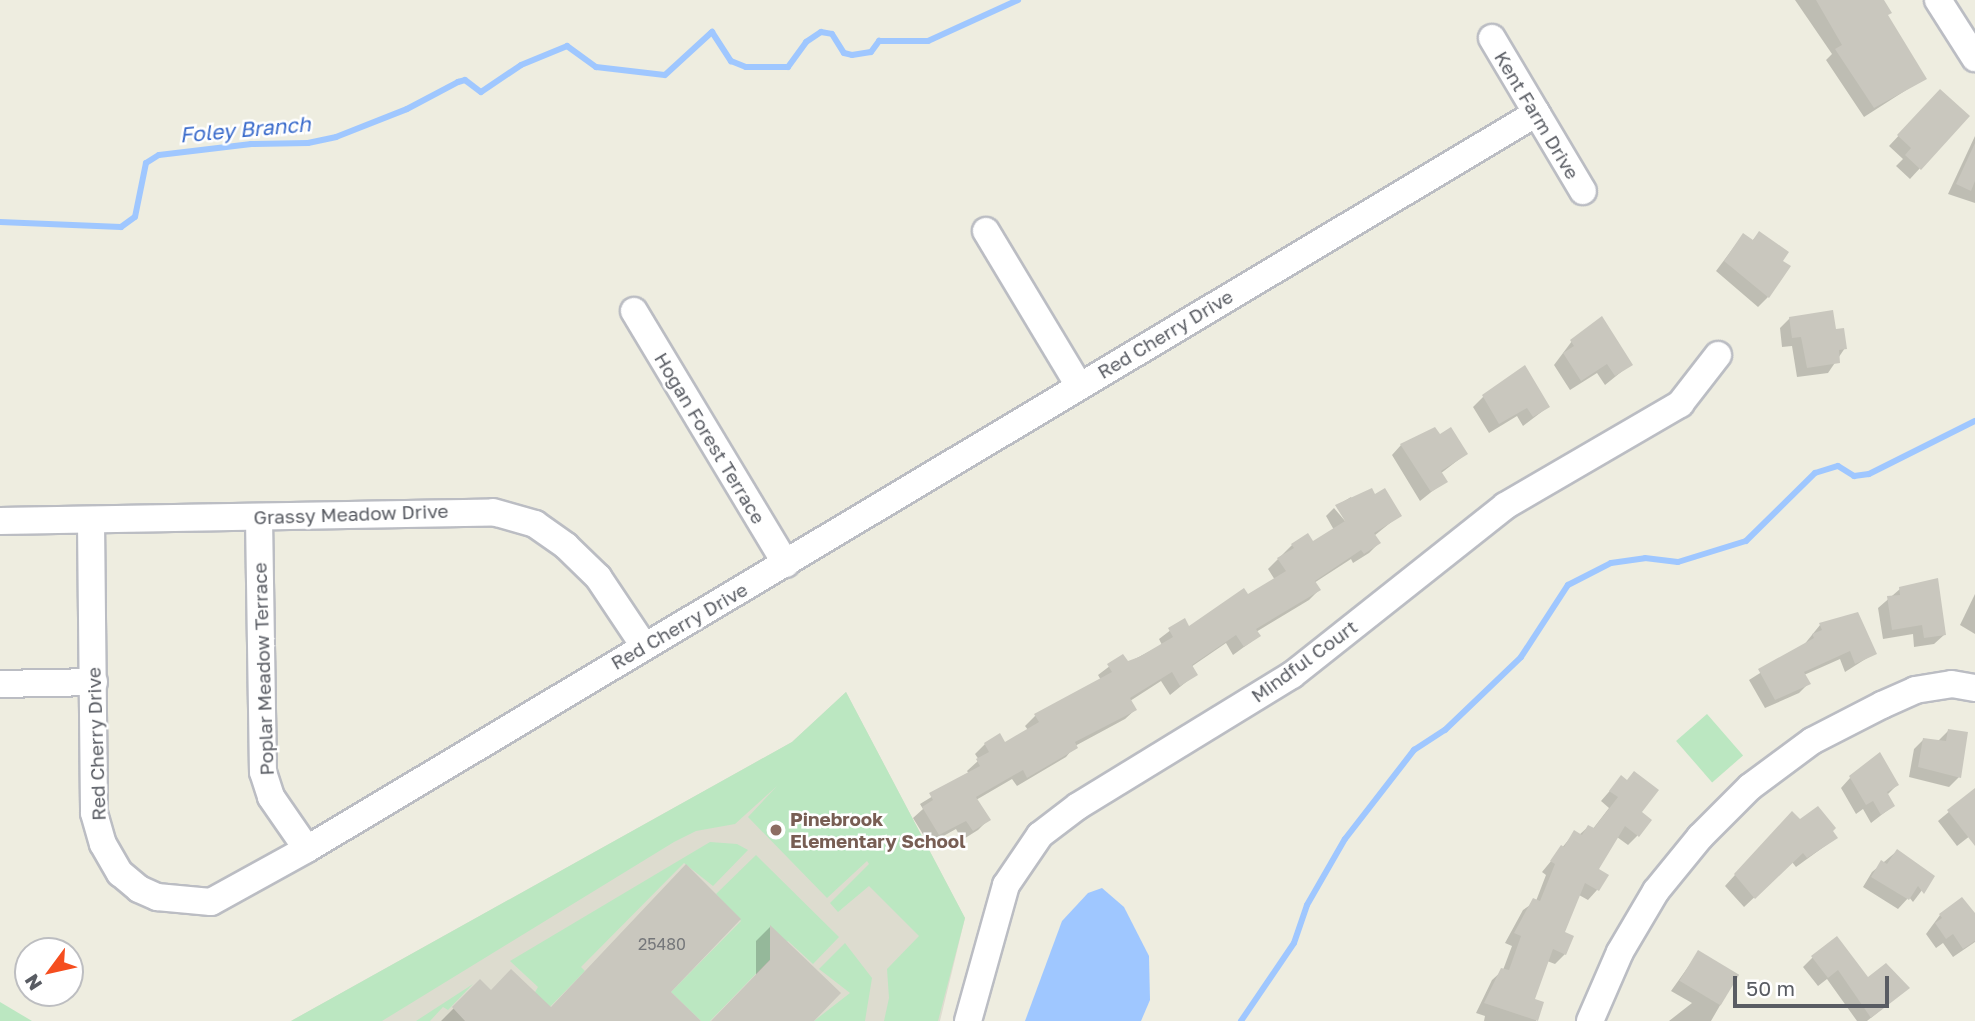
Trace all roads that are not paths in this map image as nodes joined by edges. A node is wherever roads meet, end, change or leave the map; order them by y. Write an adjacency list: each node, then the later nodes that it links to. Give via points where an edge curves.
1 (1938, 0): 3 (street)
2 (1492, 38): 4 (street, Kent Farm Drive)
3 (1975, 58)
4 (1537, 113): 5 (street, Kent Farm Drive); 9 (street, Red Cherry Drive)
5 (1583, 191)
6 (986, 231): 9 (street)
7 (634, 311): 13 (street, Hogan Forest Terrace)
8 (1718, 355): 19 (street, Mindful Court, via 1680,404 1505,506 1292,675 1078,806 1040,835 1006,884)
9 (1079, 386): 13 (street, Red Cherry Drive)
10 (259, 518): 12 (street, Grassy Meadow Drive); 14 (street, Grassy Meadow Drive, via 454,510 493,512 536,524 598,577); 18 (street, Poplar Meadow Terrace, via 263,772 271,797)
11 (0, 521): 12 (street, Grassy Meadow Drive)
12 (91, 522): 15 (street, Red Cherry Drive)
13 (786, 564): 14 (street, Red Cherry Drive)
14 (644, 646): 18 (street, Red Cherry Drive)
15 (93, 682): 16 (street); 18 (street, Red Cherry Drive, via 94,813 103,844 120,873 139,888 158,897 211,902)
16 (0, 684)
17 (1975, 688): 20 (street, via 1952,684 1915,690 1812,741 1750,787 1700,837 1657,891 1620,952)
18 (307, 849)
19 (968, 1021)
20 (1590, 1021)

